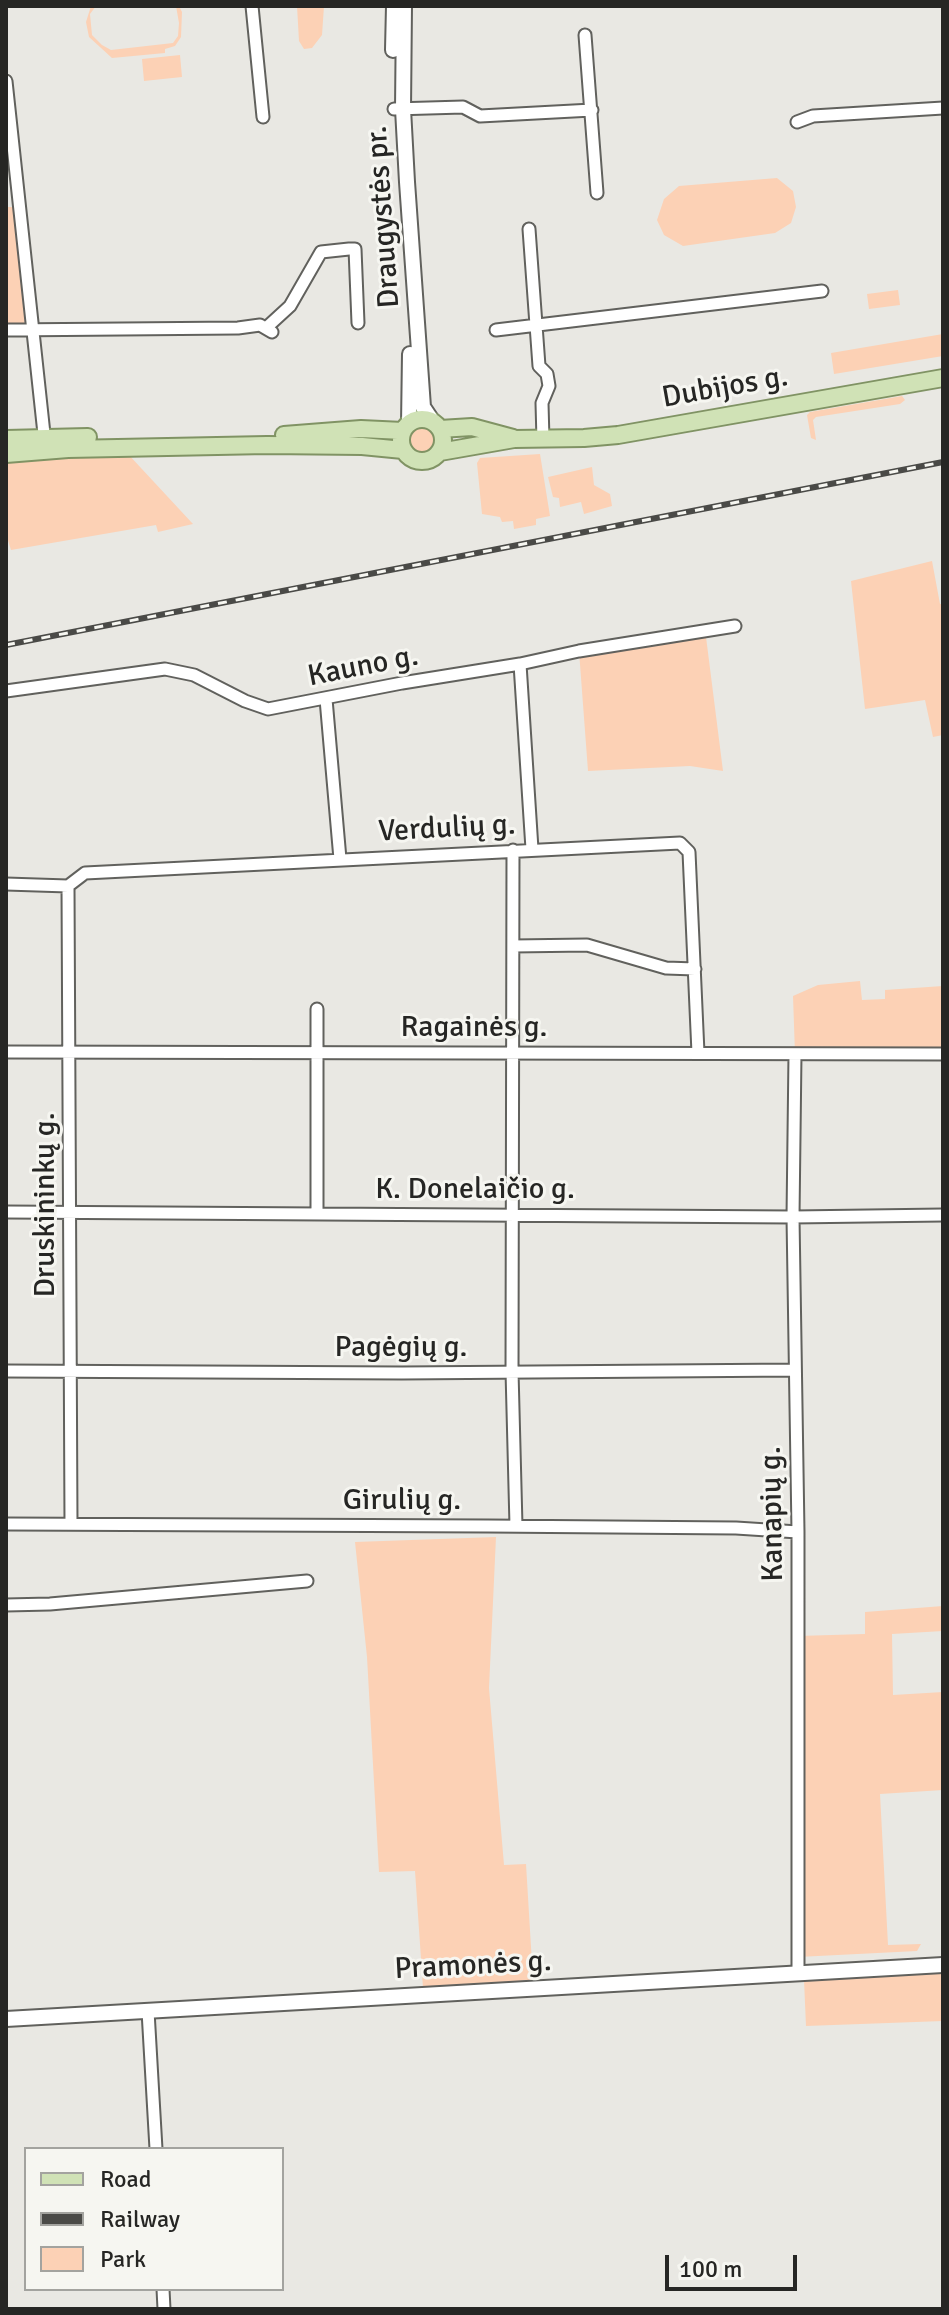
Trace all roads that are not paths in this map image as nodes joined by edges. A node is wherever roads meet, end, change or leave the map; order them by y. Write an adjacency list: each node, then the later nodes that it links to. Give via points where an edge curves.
1 (252, 6): 9 (street)
2 (394, 6): 7 (main road, Draugystės pr.)
3 (404, 6): 7 (main road, Draugystės pr.)
4 (585, 35): 8 (street)
5 (6, 81): 16 (street)
6 (943, 108): 10 (street, via 813,116)
7 (398, 109): 8 (street, via 463,107 480,116); 20 (main road, Draugystės pr., via 423,407); 21 (main road, Draugystės pr., via 411,367)
8 (592, 110): 11 (street)
9 (263, 117)
10 (797, 122)
11 (597, 193)
12 (529, 229): 15 (street)
13 (822, 291): 15 (street)
14 (358, 323): 16 (street, via 355,249 349,249 321,252 290,306 269,330 260,325)
15 (535, 326): 18 (street); 24 (street, via 539,366 549,386 542,403)
16 (32, 329): 17 (street); 25 (street)
17 (6, 330)
18 (496, 330)
19 (943, 378): 24 (main road, Dubijos g., via 618,435)
20 (436, 425): 21 (main road, via 420,419); 23 (main road, Dubijos g., via 472,427); 27 (main road, via 443,443)
21 (406, 427): 25 (main road); 26 (main road)
22 (6, 439): 25 (main road)
23 (514, 439): 24 (main road, Dubijos g.); 27 (main road, Dubijos g.)
24 (543, 440)
25 (45, 444): 26 (main road); 28 (main road)
26 (403, 450): 27 (main road, via 423,462)
27 (440, 452)
28 (6, 454)
29 (735, 626): 30 (street, Kauno g.)
30 (520, 664): 32 (street, Kauno g.); 33 (street)
31 (6, 691): 32 (street, Kauno g., via 165,669 194,675 268,709)
32 (326, 699): 35 (street)
33 (532, 849): 34 (street, Verdulių g.); 39 (street, Verdulių g., via 684,845 689,852)
34 (513, 850): 35 (street, Verdulių g.); 38 (street)
35 (340, 859): 37 (street, Verdulių g., via 85,873)
36 (6, 884): 37 (street, Verdulių g.)
37 (68, 886): 42 (street, Druskininkų g.)
38 (513, 946): 39 (street, via 587,945 666,968); 44 (street)
39 (695, 969): 45 (street, Verdulių g.)
40 (317, 1009): 43 (street)
41 (6, 1052): 42 (street, Ragainės g.)
42 (70, 1052): 43 (street, Ragainės g.); 49 (street, Druskininkų g.)
43 (317, 1052): 44 (street, Ragainės g.); 50 (street)
44 (513, 1052): 45 (street, Ragainės g.); 51 (street)
45 (698, 1053): 46 (street, Ragainės g.)
46 (795, 1054): 47 (street, Ragainės g.); 53 (street, Kanapių g.)
47 (943, 1054)
48 (6, 1212): 49 (street, K. Donelaičio g.)
49 (70, 1212): 50 (street, K. Donelaičio g.); 56 (street, Druskininkų g.)
50 (317, 1214): 51 (street, K. Donelaičio g.)
51 (513, 1214): 53 (street, K. Donelaičio g.); 57 (street)
52 (943, 1215): 53 (street, K. Donelaičio g.)
53 (793, 1217): 54 (street, Kanapių g.)
54 (795, 1370): 57 (street, Pagėgių g.); 61 (street, Kanapių g.)
55 (6, 1371): 56 (street, Pagėgių g.)
56 (71, 1371): 57 (street, Pagėgių g.); 59 (street, Druskininkų g.)
57 (512, 1371): 60 (street)
58 (6, 1524): 59 (street, Girulių g.)
59 (71, 1524): 60 (street, Girulių g.)
60 (516, 1526): 61 (street, Girulių g.)
61 (798, 1532): 65 (street, Kanapių g.)
62 (307, 1581): 63 (street)
63 (6, 1605)
64 (943, 1965): 65 (main road, Pramonės g.)
65 (798, 1974): 66 (main road, Pramonės g.)
66 (148, 2011): 67 (main road, Pramonės g.); 68 (street)
67 (6, 2019)
68 (156, 2147)

